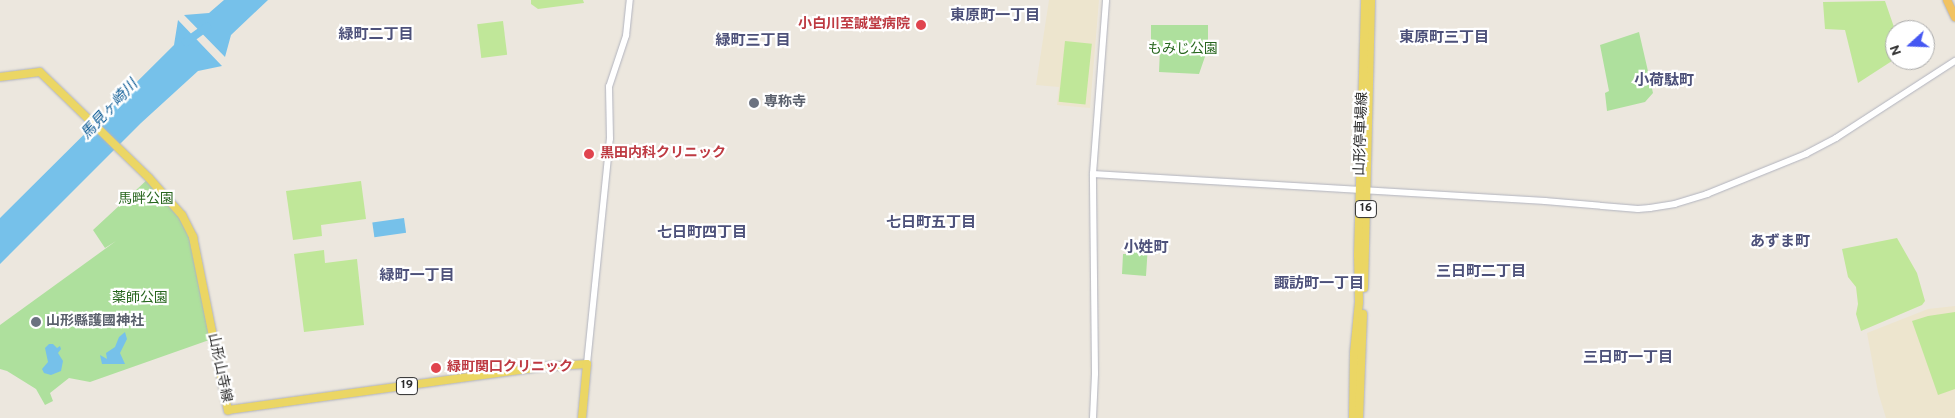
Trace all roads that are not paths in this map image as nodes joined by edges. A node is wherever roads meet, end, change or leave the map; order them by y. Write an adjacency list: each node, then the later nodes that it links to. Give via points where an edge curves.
1 (630, 0): 13 (street, via 626,36 609,87 610,139)
2 (1106, 0): 11 (street)
3 (1365, 0): 12 (main road, 山形停車場線 / 16)
4 (1371, 0): 12 (main road, 山形停車場線 / 16)
5 (1947, 0): 8 (highway)
6 (1951, 0): 7 (highway)
7 (1955, 8)
8 (1955, 17)
9 (1955, 61): 12 (street, via 1806,154 1675,204 1638,209)
10 (0, 77): 14 (main road, 山形山寺線 / 19, via 40,72 179,210 193,237)
11 (1093, 174): 12 (street); 16 (street)
12 (1363, 191): 17 (main road, 山形停車場線 / 16); 18 (main road, 山形停車場線 / 16)
13 (587, 364): 14 (main road, 山形山寺線 / 19, via 541,367); 15 (main road)
14 (229, 414)
15 (582, 418)
16 (1093, 418)
17 (1353, 418)
18 (1359, 418)

